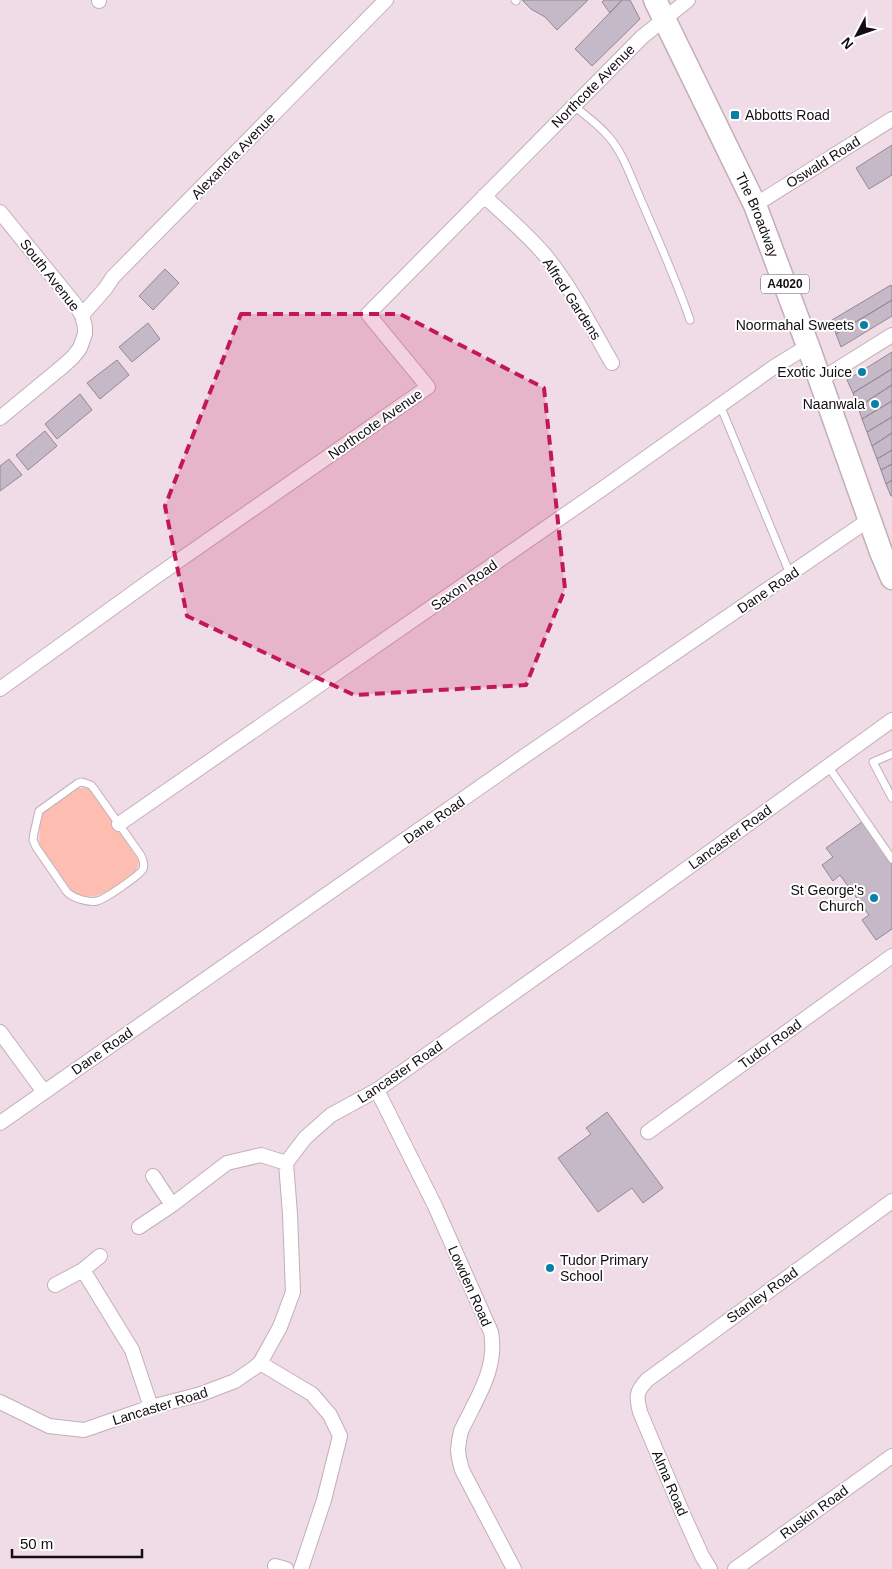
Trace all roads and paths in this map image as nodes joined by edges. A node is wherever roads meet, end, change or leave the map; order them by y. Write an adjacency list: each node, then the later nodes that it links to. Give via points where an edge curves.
1 (386, 0): 9 (street, Alexandra Avenue, via 113,277)
2 (688, 0): 3 (street, Northcote Avenue)
3 (660, 10): 4 (street, Northcote Avenue, via 642,36); 7 (main road, The Broadway / A4020)
4 (574, 106): 6 (street, Northcote Avenue); 10 (lane, via 610,137 668,262)
5 (892, 119): 7 (street, Oswald Road)
6 (484, 196): 13 (street, Alfred Gardens, via 544,254); 21 (street, Northcote Avenue, via 368,314 428,387)
7 (755, 205): 12 (main road, The Broadway / A4020)
8 (0, 212): 9 (street, South Avenue)
9 (82, 315): 16 (street, via 85,334 73,357)
10 (690, 320)
11 (892, 335): 14 (street)
12 (808, 346): 14 (main road, The Broadway / A4020); 15 (street, Saxon Road)
13 (612, 363)
14 (820, 380): 17 (main road, The Broadway / A4020)
15 (720, 406): 19 (lane); 26 (street, Saxon Road)
16 (0, 418)
17 (870, 519): 18 (main road, The Broadway / A4020); 19 (street, Dane Road)
18 (887, 549): 20 (main road, The Broadway / A4020)
19 (790, 574): 31 (street, Dane Road)
20 (892, 578)
21 (0, 689)
22 (892, 720): 24 (street, Lancaster Road)
23 (892, 754): 25 (lane, via 874,762)
24 (827, 765): 27 (lane); 30 (street, Lancaster Road)
25 (892, 798)
26 (119, 824): 26 (lane, via 143,859 144,868 100,901 69,895 34,843 42,808 82,782 91,785)
27 (892, 859)
28 (892, 956): 33 (street, Tudor Road)
29 (0, 1032): 31 (street)
30 (377, 1090): 34 (street, Lancaster Road, via 331,1115 305,1138); 48 (street, Lowden Road, via 435,1206 491,1332 493,1350 489,1373 462,1431 459,1458)
31 (44, 1092): 32 (street, Dane Road)
32 (0, 1123)
33 (648, 1132)
34 (286, 1163): 37 (street, via 261,1155 227,1162); 42 (street, Lancaster Road, via 292,1292 280,1328)
35 (153, 1176): 37 (street)
36 (892, 1201): 43 (street, Stanley Road, via 647,1380)
37 (172, 1205): 38 (street)
38 (139, 1227)
39 (100, 1256): 40 (street)
40 (83, 1270): 41 (street); 45 (street, via 132,1350)
41 (55, 1285)
42 (260, 1363): 45 (street, Lancaster Road, via 235,1381); 47 (street, via 312,1394 330,1415 340,1436 324,1500)
43 (637, 1394): 49 (street, Alma Road, via 640,1412)
44 (0, 1402): 45 (street, Lancaster Road, via 49,1426 84,1430)
45 (151, 1407)
46 (892, 1456): 50 (street, Ruskin Road)
47 (301, 1569)
48 (514, 1569)
49 (710, 1569)
50 (735, 1569)

